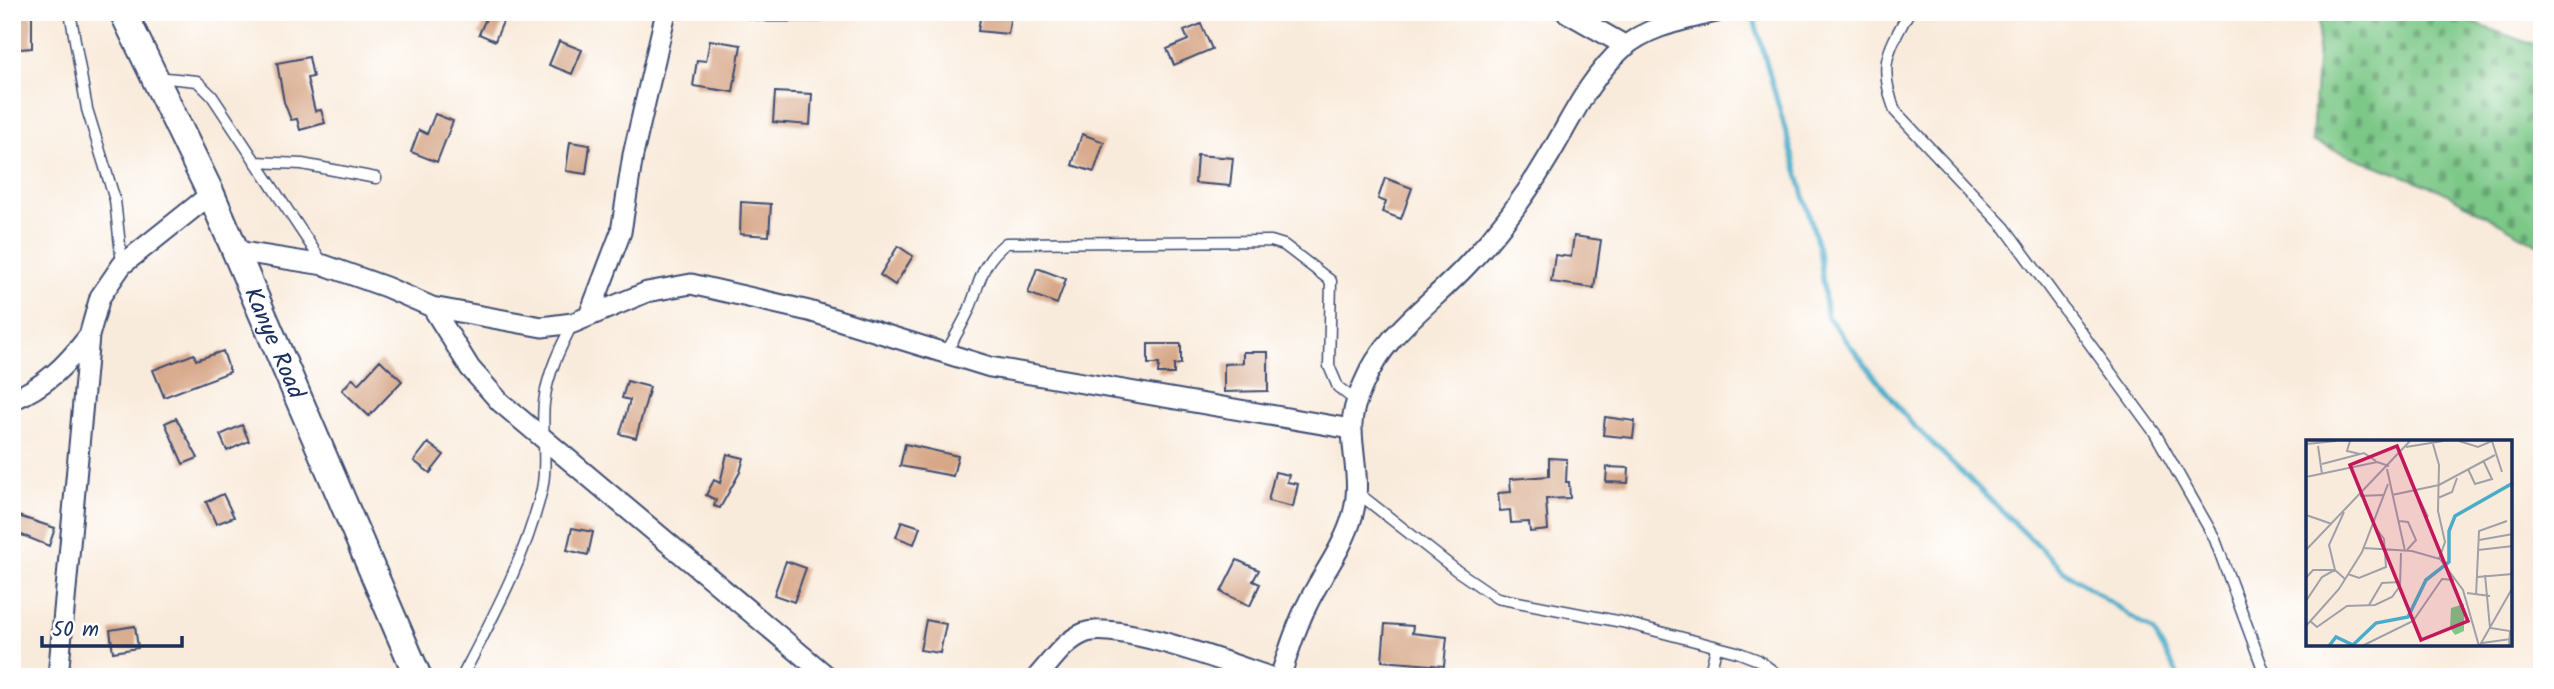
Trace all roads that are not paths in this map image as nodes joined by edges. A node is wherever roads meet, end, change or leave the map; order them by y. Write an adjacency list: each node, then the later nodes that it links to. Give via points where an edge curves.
1 (70, 12): 15 (lane, via 87,109 115,200)
2 (123, 12): 10 (main road, Kanye Road)
3 (666, 12): 18 (street, via 632,155 621,232)
4 (743, 12): 5 (lane, via 769,16 819,16)
5 (825, 12)
6 (1566, 12): 9 (street)
7 (1716, 12): 9 (street, via 1669,24)
8 (1909, 12): 37 (lane, via 1885,61 1887,89 1895,111 2004,228 2155,433 2214,537)
9 (1626, 46): 23 (street, via 1579,102 1507,218 1470,263 1385,346)
10 (154, 77): 11 (lane, via 197,81); 13 (main road, Kanye Road)
11 (255, 162): 12 (lane, via 302,164); 16 (lane)
12 (376, 178)
13 (211, 194): 14 (main road, Kanye Road); 15 (street)
14 (236, 251): 16 (street); 29 (main road, Kanye Road)
15 (122, 265): 20 (street, via 100,297)
16 (324, 265): 17 (street)
17 (432, 307): 19 (street, via 542,327); 25 (street, via 470,368)
18 (590, 313): 19 (street); 21 (street, via 648,292 691,284 809,311)
19 (573, 323): 25 (lane, via 550,370)
20 (89, 336): 22 (street, via 63,369); 28 (street)
21 (944, 354): 23 (lane, via 961,327 978,278 992,254 1006,243 1271,241 1284,245 1331,281 1329,366 1338,387); 24 (street, via 990,368)
22 (12, 400)
23 (1357, 402): 24 (street)
24 (1351, 429): 26 (street)
25 (544, 441): 30 (lane, via 545,469 534,519); 31 (street)
26 (1358, 493): 27 (lane, via 1497,598 1622,622); 34 (street, via 1342,547 1306,607)
27 (1717, 648): 35 (lane); 36 (lane, via 1758,660)
28 (58, 677)
29 (418, 677)
30 (462, 677)
31 (828, 677)
32 (1037, 677): 33 (street, via 1067,643 1097,630 1148,639)
33 (1270, 677)
34 (1280, 677)
35 (1709, 677)
36 (1781, 677)
37 (2266, 677)

